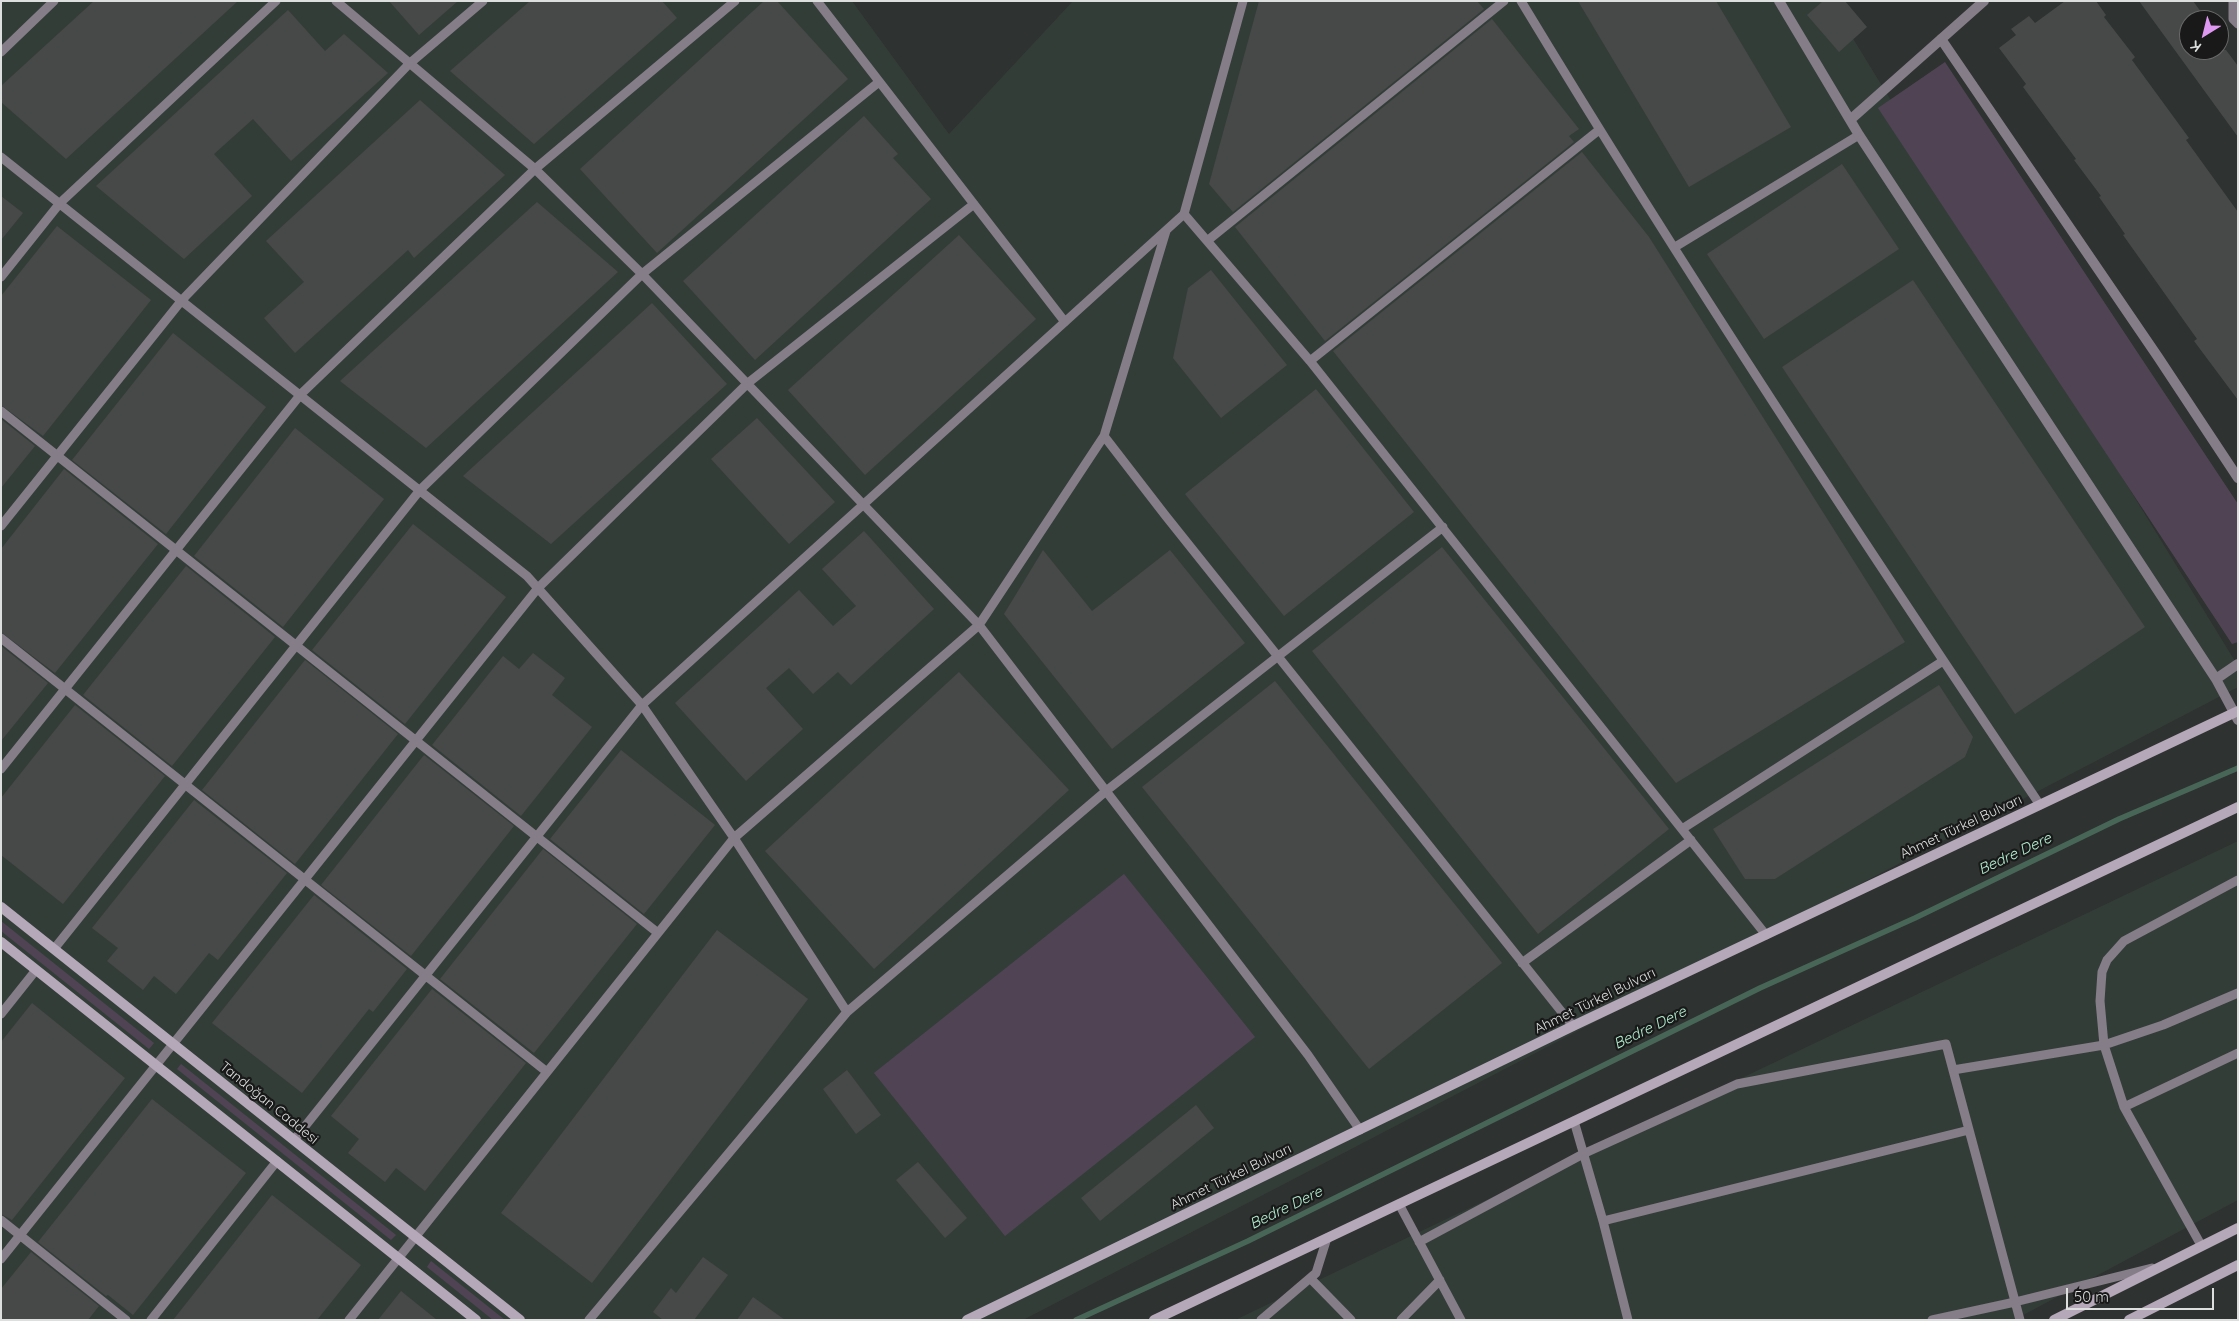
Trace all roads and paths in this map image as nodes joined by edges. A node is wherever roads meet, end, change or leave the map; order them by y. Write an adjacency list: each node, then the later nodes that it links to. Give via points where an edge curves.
1 (54, 1): 15 (lane)
2 (276, 1): 23 (lane)
3 (336, 1): 16 (lane)
4 (483, 1): 16 (lane)
5 (734, 1): 22 (lane)
6 (817, 1): 17 (lane)
7 (1243, 1): 25 (lane)
8 (1504, 1): 27 (lane)
9 (1521, 1): 19 (lane)
10 (1779, 1): 18 (street)
11 (1984, 1): 14 (street)
12 (2233, 1): 13 (lane, via 2233,19)
13 (2238, 24)
14 (1941, 39): 18 (street); 39 (street)
15 (1, 52)
16 (409, 64): 22 (lane); 31 (lane)
17 (879, 82): 24 (lane); 29 (lane)
18 (1850, 120): 20 (street)
19 (1599, 130): 28 (lane); 33 (lane)
20 (1859, 135): 28 (lane); 52 (street)
21 (1, 157): 23 (lane)
22 (535, 169): 29 (lane); 35 (lane)
23 (60, 203): 30 (lane); 31 (lane)
24 (974, 204): 32 (lane); 34 (lane)
25 (1184, 214): 26 (lane); 27 (lane)
26 (1166, 230): 32 (lane); 37 (lane)
27 (1207, 241): 33 (lane)
28 (1675, 247): 50 (lane)
29 (642, 274): 34 (lane); 40 (lane)
30 (1, 277)
31 (182, 300): 35 (lane); 38 (lane)
32 (1065, 322): 41 (lane)
33 (1310, 361): 43 (lane)
34 (748, 383): 41 (lane); 45 (lane)
35 (301, 394): 40 (lane); 44 (lane)
36 (1, 411): 38 (lane)
37 (1104, 436): 46 (lane); 49 (lane)
38 (58, 455): 42 (lane); 44 (lane)
39 (2238, 478)
40 (420, 490): 45 (lane, via 519,568); 48 (lane)
41 (864, 504): 46 (lane); 54 (lane)
42 (1, 526)
43 (1443, 527): 49 (lane); 62 (lane)
44 (176, 550): 48 (lane); 53 (lane)
45 (538, 588): 54 (lane); 56 (lane)
46 (979, 625): 59 (lane); 64 (lane)
47 (1, 638): 53 (lane)
48 (296, 645): 56 (lane); 58 (lane)
49 (1278, 657): 59 (lane); 73 (lane)
50 (1943, 660): 60 (lane); 62 (lane)
51 (2238, 664): 52 (street)
52 (2216, 679): 55 (street)
53 (65, 689): 57 (lane); 58 (lane)
54 (642, 705): 63 (lane); 64 (lane)
55 (2237, 715): 60 (street, Ahmet Türkel Bulvarı)
56 (416, 740): 63 (lane); 66 (lane)
57 (1, 769)
58 (185, 784): 66 (lane); 72 (lane)
59 (1106, 791): 77 (lane); 88 (lane, via 1308,1055)
60 (2040, 805): 70 (street, Ahmet Türkel Bulvarı)
61 (2238, 807): 87 (street)
62 (1682, 829): 65 (lane)
63 (537, 836): 69 (lane); 75 (lane)
64 (734, 838): 69 (lane); 77 (lane)
65 (1691, 840): 70 (lane); 73 (lane)
66 (305, 879): 75 (lane); 80 (lane)
67 (2238, 880): 81 (lane, via 2124,941 2107,960 2102,972 2100,1001)
68 (1, 907): 72 (street, Tandoğan Caddesi)
69 (658, 933): 85 (lane)
70 (1766, 935): 79 (street, Ahmet Türkel Bulvarı)
71 (1, 942): 74 (street)
72 (54, 949): 80 (street, Tandoğan Caddesi)
73 (1522, 963): 79 (lane)
74 (36, 970): 78 (lane); 83 (street)
75 (426, 975): 85 (lane); 90 (lane)
76 (2238, 993): 81 (lane, via 2163,1025)
77 (847, 1012): 114 (lane)
78 (1, 1014)
79 (1573, 1026): 88 (street, Ahmet Türkel Bulvarı)
80 (173, 1044): 83 (lane); 90 (street, Tandoğan Caddesi)
81 (2104, 1045): 84 (lane); 86 (lane)
82 (2238, 1053): 86 (lane)
83 (156, 1066): 92 (street); 97 (lane)
84 (1953, 1070): 89 (lane); 91 (lane, via 1946,1044 1737,1084)
85 (547, 1072): 98 (lane)
86 (2124, 1107): 101 (lane)
87 (1574, 1121): 91 (lane); 93 (street)
88 (1360, 1130): 115 (street, Ahmet Türkel Bulvarı)
89 (1969, 1130): 95 (lane); 108 (lane)
90 (294, 1140): 98 (street, Tandoğan Caddesi)
91 (1583, 1154): 95 (lane); 100 (lane)
92 (277, 1161): 102 (street); 110 (lane)
93 (1398, 1204): 99 (street); 100 (lane)
94 (1, 1220): 97 (lane)
95 (1603, 1221): 121 (lane)
96 (2238, 1228): 101 (street)
97 (20, 1235): 103 (lane); 109 (lane)
98 (416, 1237): 102 (lane); 113 (street, Tandoğan Caddesi)
99 (1327, 1238): 106 (lane, via 1316,1273); 116 (street)
100 (1419, 1242): 107 (lane)
101 (2201, 1245): 105 (street)
102 (398, 1258): 111 (lane); 112 (street)
103 (1, 1259)
104 (2238, 1264): 125 (street)
105 (2160, 1266): 108 (lane); 124 (street)
106 (1310, 1278): 117 (lane); 118 (lane)
107 (1440, 1280): 119 (lane); 120 (lane)
108 (2015, 1302): 122 (lane); 123 (lane)
109 (126, 1320)
110 (151, 1320)
111 (349, 1320)
112 (476, 1320)
113 (520, 1320)
114 (589, 1320)
115 (967, 1320)
116 (1154, 1320)
117 (1261, 1320)
118 (1351, 1320)
119 (1401, 1320)
120 (1461, 1320)
121 (1628, 1320)
122 (1932, 1320)
123 (2020, 1320)
124 (2054, 1320)
125 (2129, 1320)

